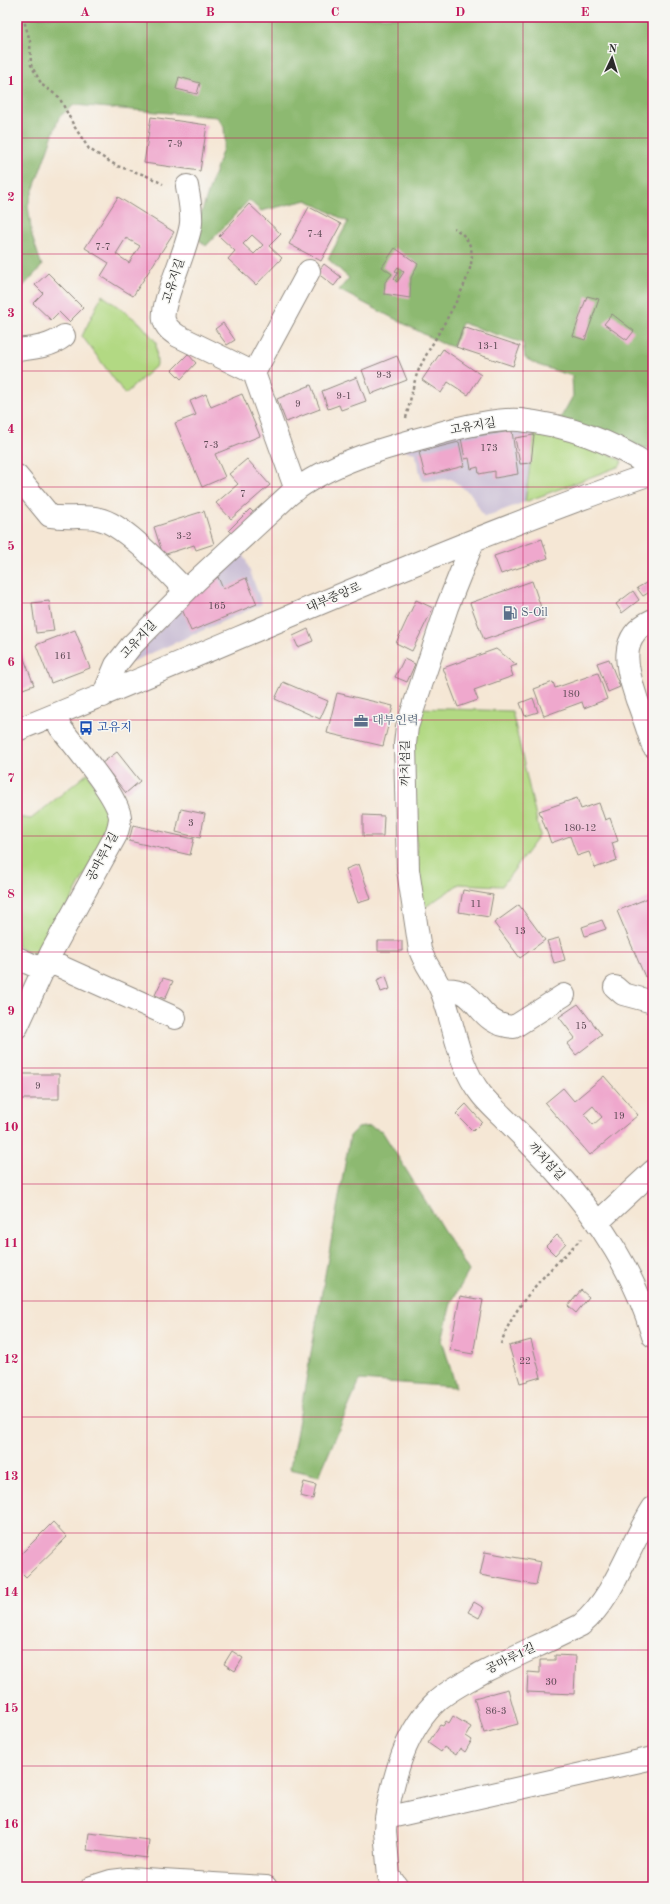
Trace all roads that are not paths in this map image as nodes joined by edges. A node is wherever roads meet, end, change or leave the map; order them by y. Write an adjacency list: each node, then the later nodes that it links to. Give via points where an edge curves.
1 (189, 195): 5 (street, 고유지길, via 191,223 187,243 164,308 164,320 168,328 178,336)
2 (310, 271): 5 (street)
3 (64, 336): 4 (street, via 55,343)
4 (17, 350)
5 (254, 373): 9 (street)
6 (653, 468): 9 (street, 고유지길, via 617,447 583,434 518,420 454,429 371,452 318,476)
7 (653, 473): 10 (street, 대부중앙로)
8 (17, 476): 11 (street, via 50,516 109,521)
9 (296, 490): 11 (street, 고유지길)
10 (473, 542): 13 (street, 대부중앙로); 20 (street, 까치섬길, via 427,664 409,720 405,744 408,870 420,950)
11 (186, 591): 13 (street, 고유지길, via 131,646 116,665)
12 (653, 620): 16 (street, via 634,633 628,646 626,661)
13 (103, 696): 14 (street, 대부중앙로)
14 (54, 716): 15 (street, 대부중앙로); 18 (street, 공마루1길, via 111,795 120,819 116,835)
15 (17, 730)
16 (653, 746)
17 (17, 958): 18 (street)
18 (46, 966): 23 (street); 24 (street, 공마루1길)
19 (615, 987): 22 (street, via 623,994)
20 (441, 990): 21 (street, via 453,989 467,994 496,1024 514,1027); 26 (street, 까치섬길, via 471,1079 482,1095 557,1173 583,1203)
21 (564, 995)
22 (653, 1002)
23 (175, 1018)
24 (17, 1027)
25 (653, 1171): 26 (street)
26 (596, 1223): 27 (street, 까치섬길, via 638,1293)
27 (653, 1336)
28 (653, 1508): 30 (street, 공마루1길, via 604,1600 593,1615 581,1625 462,1684 438,1700 418,1724 404,1751 391,1788)
29 (653, 1758): 30 (street)
30 (386, 1818): 31 (street, 공마루1길, via 385,1831)
31 (392, 1886)
32 (92, 1887): 33 (street, via 128,1879)
33 (266, 1887)

